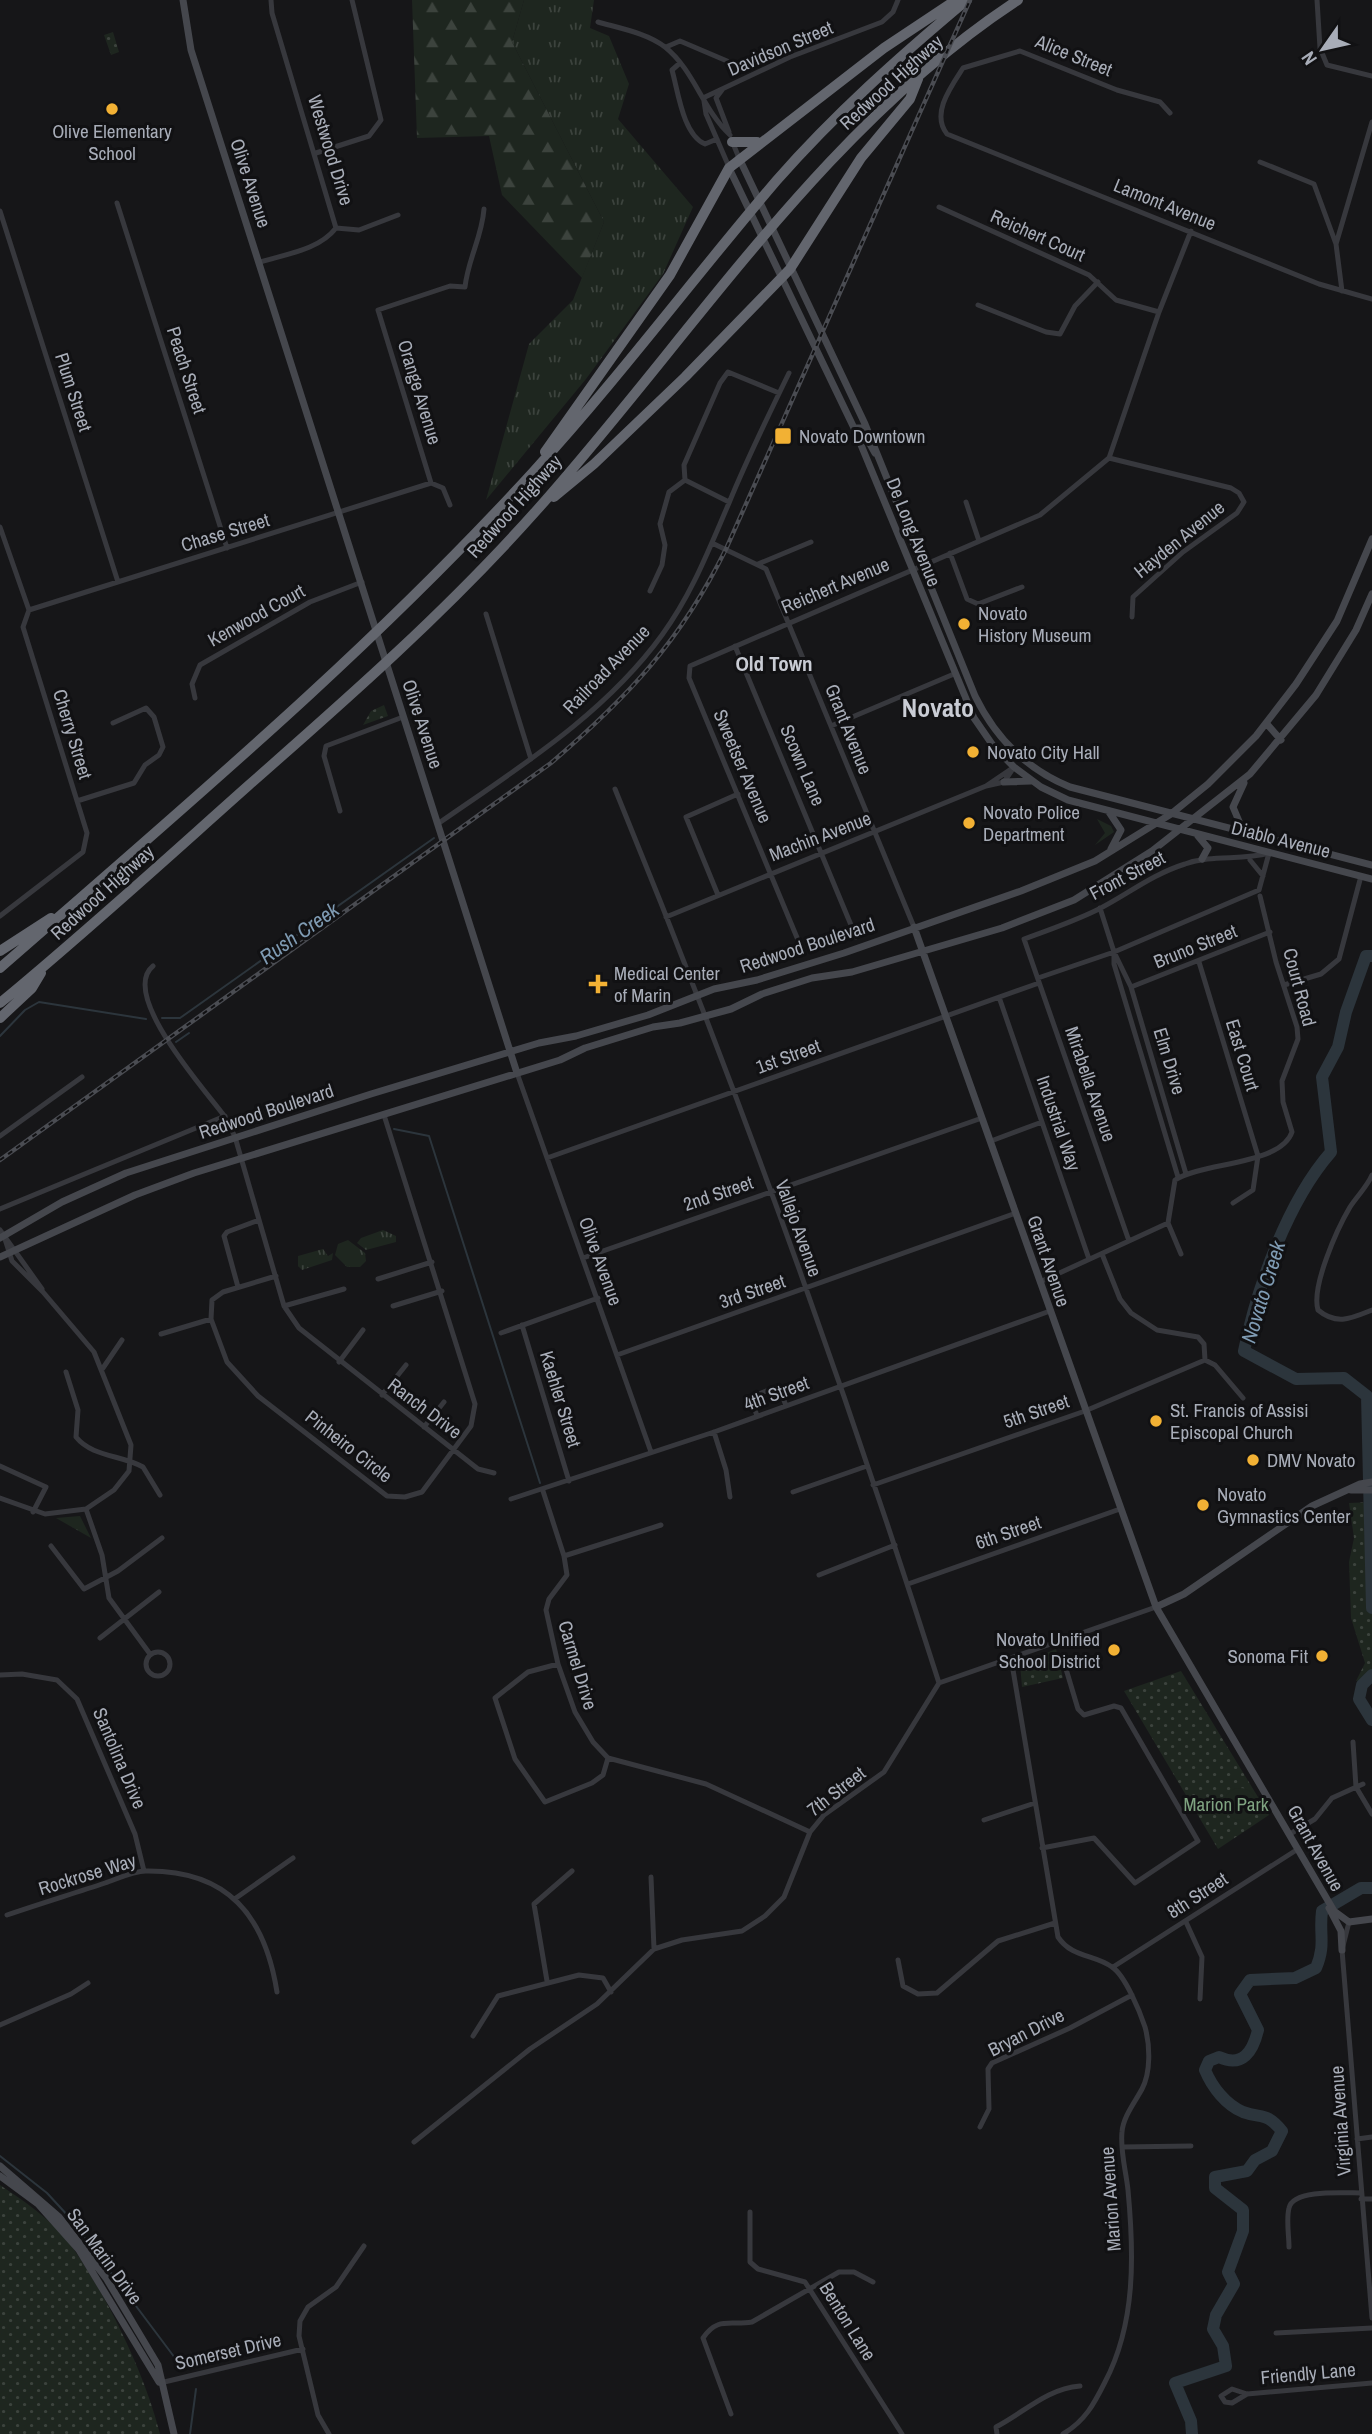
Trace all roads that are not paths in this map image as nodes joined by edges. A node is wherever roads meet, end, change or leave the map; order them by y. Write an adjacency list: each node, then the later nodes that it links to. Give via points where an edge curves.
1 (183, 0): 35 (main road, Olive Avenue, via 191,50)
2 (271, 0): 23 (street, Westwood Drive)
3 (352, 0): 23 (street, via 381,120 369,136)
4 (898, 0): 15 (street, Davidson Street, via 882,22 790,57)
5 (967, 0): 48 (highway, Redwood Highway, via 840,114 778,180)
6 (1317, 0): 13 (street, via 1327,65)
7 (952, 2): 22 (highway)
8 (1014, 3): 14 (highway, Redwood Highway)
9 (598, 22): 10 (street)
10 (666, 47): 11 (street, via 680,41); 12 (street, De Long Avenue)
11 (727, 61)
12 (680, 63): 16 (street, De Long Avenue); 21 (street, via 671,70 690,128 697,141 705,144)
13 (1372, 76)
14 (919, 77): 36 (highway, via 910,99 861,158); 55 (highway, Redwood Highway, via 814,179)
15 (722, 90): 16 (street, Davidson Street); 20 (street, De Long Avenue, via 717,106)
16 (703, 98): 20 (street, De Long Avenue); 21 (street, De Long Avenue)
17 (1170, 113): 19 (street, Alice Street, via 1160,102 1020,51 963,68 939,114 939,124)
18 (1372, 122): 34 (street)
19 (947, 134): 33 (street, Lamont Avenue)
20 (731, 138): 22 (highway); 24 (street, De Long Avenue)
21 (717, 139): 26 (street, De Long Avenue)
22 (761, 141): 24 (highway)
23 (316, 153): 32 (street, Westwood Drive)
24 (739, 158): 26 (highway); 36 (main road, De Long Avenue)
25 (1260, 162): 34 (street, via 1312,182)
26 (729, 167): 37 (main road, De Long Avenue); 48 (highway, via 670,275 554,436)
27 (117, 203): 61 (street, Peach Street)
28 (939, 207): 38 (street, Reichert Court)
29 (484, 209): 50 (street, Orange Avenue, via 482,232 467,267 465,286 450,286 378,310)
30 (0, 211): 66 (street, Plum Street)
31 (398, 215): 32 (street, via 359,230)
32 (337, 228): 35 (street, Westwood Drive, via 312,246)
33 (1191, 231): 39 (street, Lamont Avenue); 42 (street)
34 (1336, 244): 39 (street)
35 (260, 262): 54 (main road, Olive Avenue)
36 (790, 269): 37 (highway); 46 (main road, De Long Avenue)
37 (782, 278): 45 (main road, De Long Avenue); 55 (highway, via 594,464)
38 (1098, 282): 41 (street, via 1075,306 1060,334); 42 (street, Reichert Court, via 1116,300)
39 (1342, 291): 40 (street, Lamont Avenue)
40 (1372, 299)
41 (978, 305)
42 (1159, 312): 47 (street)
43 (789, 373): 44 (street, Railroad Avenue)
44 (779, 393): 49 (street, via 728,372 684,465); 51 (street, Railroad Avenue)
45 (854, 428): 46 (main road, via 861,428 868,447); 65 (main road, De Long Avenue)
46 (878, 456): 64 (main road, De Long Avenue)
47 (1110, 457): 58 (street, Reichert Avenue, via 1040,515); 73 (street, Hayden Avenue, via 1231,488 1244,502 1237,513 1183,552 1133,597)
48 (535, 470): 118 (highway, Redwood Highway, via 391,619)
49 (685, 480): 51 (street); 69 (street, via 668,494 660,524 663,556)
50 (431, 483): 53 (street, via 443,488); 54 (street, Chase Street)
51 (729, 502): 60 (street, Railroad Avenue)
52 (966, 502): 58 (street)
53 (450, 505)
54 (340, 512): 61 (street, Chase Street); 67 (main road, Olive Avenue)
55 (534, 513): 131 (highway, Redwood Highway, via 372,676)
56 (0, 527): 71 (street, Cherry Street)
57 (1372, 540): 81 (main road, Redwood Boulevard, via 1337,621)
58 (979, 541): 62 (street, Reichert Avenue)
59 (811, 542): 63 (street)
60 (712, 543): 63 (street); 84 (street, Railroad Avenue, via 680,608 638,664 577,724)
61 (227, 548): 66 (street, Chase Street)
62 (950, 553): 64 (street, Reichert Avenue); 68 (street, via 967,599 978,604)
63 (758, 564): 74 (street, Grant Avenue, via 765,569)
64 (921, 566): 65 (street, Reichert Avenue); 85 (main road, De Long Avenue, via 982,711)
65 (912, 569): 74 (street, Reichert Avenue); 77 (main road, De Long Avenue)
66 (118, 582): 71 (street, Chase Street)
67 (362, 582): 78 (street, Kenwood Court, via 310,602 200,665 192,684); 79 (main road, Olive Avenue)
68 (1022, 587)
69 (650, 591)
70 (1372, 594): 83 (main road, Redwood Boulevard, via 1316,695)
71 (29, 610): 93 (street, Cherry Street, via 23,627)
72 (486, 614): 84 (street)
73 (1132, 617)
74 (789, 622): 75 (street, Reichert Avenue); 82 (street, Grant Avenue)
75 (735, 646): 76 (street, Reichert Avenue, via 695,662); 105 (street, Scown Lane)
76 (689, 670): 92 (street, Sweetser Avenue)
77 (954, 674): 82 (street); 86 (main road, De Long Avenue, via 980,727)
78 (195, 698)
79 (403, 717): 95 (street, via 326,746 324,756); 98 (main road, Olive Avenue)
80 (113, 723): 93 (street, via 146,708 154,717 163,747 134,783)
81 (1266, 723): 83 (main road); 96 (main road, Redwood Boulevard, via 1242,751)
82 (831, 726): 101 (street, Grant Avenue)
83 (1281, 740): 87 (main road, Redwood Boulevard)
84 (531, 759): 98 (street, Railroad Avenue)
85 (1020, 759): 86 (main road); 96 (main road, De Long Avenue, via 1070,788)
86 (1014, 767): 88 (main road, De Long Avenue); 89 (street); 90 (street, Machin Avenue)
87 (1250, 774): 97 (main road, Redwood Boulevard); 102 (main road, via 1233,807)
88 (1032, 781): 89 (main road); 94 (main road, De Long Avenue, via 1068,800)
89 (1004, 782): 90 (street, Machin Avenue)
90 (986, 786): 101 (street, Machin Avenue)
91 (615, 789): 121 (street, Vallejo Avenue)
92 (738, 794): 112 (street, Sweetser Avenue); 117 (street, via 686,817)
93 (77, 801): 120 (street, Cherry Street, via 87,833 83,852)
94 (1107, 810): 99 (main road, De Long Avenue); 107 (main road, via 1121,830)
95 (340, 811)
96 (1171, 814): 97 (main road, De Long Avenue); 99 (main road, Redwood Boulevard)
97 (1194, 820): 100 (main road, Redwood Boulevard); 102 (main road, Diablo Avenue)
98 (439, 823): 143 (main road, Olive Avenue)
99 (1158, 823): 100 (main road, De Long Avenue); 107 (main road, Redwood Boulevard)
100 (1182, 830): 103 (main road, Diablo Avenue); 126 (main road, Redwood Boulevard, via 1063,905 1002,928)
101 (874, 832): 105 (street, Machin Avenue); 122 (street, Grant Avenue)
102 (1244, 833): 104 (main road, Diablo Avenue)
103 (1195, 834): 106 (main road, Diablo Avenue); 108 (main road, via 1208,846)
104 (1272, 839): 106 (main road); 110 (main road, Diablo Avenue)
105 (822, 851): 112 (street, Machin Avenue); 124 (street, Scown Lane)
106 (1269, 853): 109 (street, Front Street); 111 (main road, Diablo Avenue); 113 (street)
107 (1106, 855): 122 (main road, Redwood Boulevard, via 1055,878)
108 (1202, 859): 109 (street, Front Street); 119 (street, Front Street, via 1162,873)
109 (1249, 859): 113 (street)
110 (1369, 864): 111 (main road)
111 (1343, 871): 114 (main road, Diablo Avenue)
112 (769, 872): 117 (street, Machin Avenue); 128 (street, Sweetser Avenue)
113 (1263, 876): 116 (street)
114 (1361, 876): 115 (main road, Diablo Avenue); 135 (street, via 1339,959 1321,974)
115 (1372, 879)
116 (1259, 893): 123 (street, Court Road); 129 (street, 1st Street)
117 (718, 895): 121 (street, Machin Avenue)
118 (70, 907): 127 (highway); 133 (highway, Redwood Highway)
119 (1100, 908): 125 (street, Front Street); 129 (street, Elm Drive)
120 (0, 915)
121 (666, 918): 137 (street, Vallejo Avenue)
122 (914, 927): 126 (main road, Grant Avenue); 137 (main road, Redwood Boulevard, via 757,980)
123 (1270, 932): 130 (street, Bruno Street); 135 (street, Court Road)
124 (856, 937)
125 (1024, 939): 134 (street, Mirabella Avenue)
126 (923, 949): 140 (main road, Redwood Boulevard, via 852,972 812,978); 141 (main road, Grant Avenue)
127 (0, 951)
128 (803, 952)
129 (1114, 952): 134 (street, 1st Street); 136 (street, Elm Drive); 159 (street, Elm Drive)
130 (1199, 962): 136 (street, Bruno Street); 154 (street, East Court)
131 (47, 964): 139 (highway, Redwood Highway); 142 (highway, via 32,988)
132 (153, 966): 148 (street, Ranch Drive, via 145,982 162,1034)
133 (0, 968)
134 (1039, 981): 138 (street, 1st Street); 167 (street, Mirabella Avenue)
135 (1284, 985): 154 (street, Court Road, via 1298,1040 1282,1081 1292,1132 1284,1146)
136 (1131, 987): 157 (street, Elm Drive)
137 (698, 994): 140 (street, Vallejo Avenue); 143 (main road, Redwood Boulevard, via 648,1014)
138 (999, 997): 141 (street, 1st Street); 150 (street, Industrial Way)
139 (0, 1003)
140 (706, 1015): 144 (main road, Redwood Boulevard, via 608,1041); 146 (street, Vallejo Avenue)
141 (946, 1016): 146 (street, 1st Street); 149 (main road, Grant Avenue)
142 (0, 1018)
143 (510, 1052): 144 (main road, Olive Avenue); 152 (main road, Redwood Boulevard)
144 (517, 1073): 147 (main road, Redwood Boulevard); 155 (street, Olive Avenue)
145 (82, 1077): 151 (street)
146 (734, 1093): 155 (street, 1st Street); 160 (street, Vallejo Avenue)
147 (384, 1115): 156 (main road, Redwood Boulevard); 174 (street, Pinheiro Circle)
148 (225, 1116): 152 (street, Ranch Drive); 162 (street)
149 (982, 1118): 153 (main road, Grant Avenue); 160 (street, 2nd Street)
150 (1042, 1122): 153 (street); 173 (street, Industrial Way)
151 (0, 1136)
152 (234, 1137): 156 (street, Ranch Drive); 166 (main road, Redwood Boulevard, via 126,1173)
153 (991, 1141): 163 (main road, Grant Avenue)
154 (1258, 1156): 157 (street, Court Road); 161 (street, via 1253,1191)
155 (547, 1158): 172 (street, Olive Avenue)
156 (239, 1159): 164 (street, Ranch Drive); 168 (main road, Redwood Boulevard, via 135,1195)
157 (1186, 1174): 159 (street)
158 (1372, 1175): 186 (street, via 1343,1220 1316,1302 1318,1311 1339,1320)
159 (1178, 1178): 165 (street, via 1172,1187)
160 (769, 1192): 172 (street, 2nd Street); 180 (street, Vallejo Avenue)
161 (1233, 1203)
162 (0, 1209)
163 (1016, 1213): 177 (main road, Grant Avenue); 180 (street, 3rd Street)
164 (259, 1220): 175 (street, Ranch Drive); 178 (street, via 227,1231 224,1237)
165 (1168, 1223): 167 (street); 170 (street)
166 (1, 1234): 168 (street); 171 (street)
167 (1129, 1241): 169 (street)
168 (16, 1249): 171 (main road, Redwood Boulevard); 182 (street)
169 (1102, 1254): 173 (street); 195 (street, via 1120,1299 1131,1313 1157,1330 1198,1337 1204,1344)
170 (1181, 1254)
171 (4, 1255): 182 (street)
172 (583, 1258): 183 (street, Olive Avenue)
173 (1089, 1259): 177 (street)
174 (432, 1262): 176 (street); 181 (street, Pinheiro Circle)
175 (276, 1276): 178 (street); 184 (street, Ranch Drive)
176 (378, 1279)
177 (1040, 1282): 187 (main road, Grant Avenue)
178 (237, 1287): 188 (street, via 212,1300)
179 (344, 1289): 184 (street)
180 (804, 1290): 194 (street, 3rd Street); 200 (street, Vallejo Avenue)
181 (442, 1291): 185 (street); 209 (street, Pinheiro Circle, via 475,1404 471,1426)
182 (44, 1292): 198 (street)
183 (598, 1298): 189 (street); 194 (street, Olive Avenue)
184 (284, 1306): 196 (street, Ranch Drive, via 306,1335)
185 (393, 1306)
186 (1372, 1310)
187 (1050, 1311): 200 (street, 4th Street); 205 (main road, Grant Avenue)
188 (211, 1320): 192 (street); 209 (street, Pinheiro Circle, via 227,1362 258,1396 387,1496 422,1492)
189 (522, 1325): 191 (street); 215 (street, Kaehler Street)
190 (363, 1330): 196 (street)
191 (500, 1333)
192 (161, 1334)
193 (122, 1339): 198 (street)
194 (617, 1355): 210 (street, Olive Avenue)
195 (1205, 1360): 202 (street, via 1215,1365); 205 (street, 5th Street)
196 (339, 1362): 201 (street, Ranch Drive)
197 (406, 1365): 201 (street)
198 (103, 1368): 211 (street, via 131,1445)
199 (66, 1372): 211 (street, via 78,1410 76,1437 81,1444)
200 (838, 1387): 204 (street, 4th Street); 213 (street, Vallejo Avenue)
201 (382, 1395): 207 (street, Ranch Drive)
202 (1243, 1398)
203 (444, 1402): 207 (street)
204 (786, 1406): 206 (street, 4th Street); 206 (street, via 779,1386 751,1397)
205 (1085, 1410): 217 (street, 5th Street); 227 (main road, Grant Avenue)
206 (757, 1416): 208 (street, 4th Street)
207 (424, 1427): 209 (street, Ranch Drive)
208 (714, 1432): 210 (street, 4th Street); 223 (street)
209 (454, 1450): 214 (street, Ranch Drive, via 478,1469)
210 (651, 1452): 215 (street, 4th Street)
211 (131, 1463): 222 (street, via 143,1467); 226 (street, via 114,1490)
212 (0, 1466): 228 (street, via 46,1487)
213 (867, 1466): 217 (street, Vallejo Avenue); 221 (street)
214 (494, 1473)
215 (569, 1481): 220 (street, 4th Street)
216 (1372, 1482): 218 (main road)
217 (873, 1485): 231 (street, Vallejo Avenue)
218 (1362, 1488): 219 (main road); 238 (main road, via 1298,1514 1184,1594)
219 (1372, 1490)
220 (543, 1491): 225 (street, 4th Street); 233 (street)
221 (793, 1492)
222 (160, 1495)
223 (730, 1497)
224 (0, 1498): 228 (street)
225 (512, 1500)
226 (86, 1508): 228 (street, via 69,1513); 235 (street)
227 (1120, 1509): 236 (street, 6th Street); 238 (main road, Grant Avenue)
228 (33, 1512)
229 (661, 1525): 233 (street)
230 (162, 1538): 235 (street)
231 (895, 1545): 234 (street); 236 (street, Vallejo Avenue)
232 (51, 1546): 235 (street, via 84,1589)
233 (565, 1556): 243 (street, Carmel Drive, via 567,1575 546,1610)
234 (819, 1575)
235 (106, 1578): 239 (street, via 109,1598)
236 (908, 1584): 246 (street, Vallejo Avenue)
237 (159, 1592): 239 (street)
238 (1156, 1607): 242 (street); 255 (main road, Grant Avenue)
239 (124, 1619): 240 (street); 241 (street)
240 (100, 1639)
241 (150, 1654): 241 (street, via 160,1651 167,1655 171,1667 166,1674 148,1671)
242 (1011, 1658): 246 (street); 251 (street)
243 (558, 1664): 248 (street, Carmel Drive, via 581,1727); 248 (street, via 528,1672 495,1698 514,1759 545,1802 592,1783 603,1775)
244 (1066, 1670): 256 (street, via 1084,1715 1121,1708 1198,1841 1135,1883 1094,1838)
245 (0, 1675): 259 (street, Santolina Drive, via 57,1681 77,1699 135,1834)
246 (939, 1683): 254 (street, 7th Street, via 884,1772 824,1815)
247 (1353, 1742): 250 (street)
248 (608, 1758): 254 (street, via 706,1784)
249 (1363, 1784): 250 (street)
250 (1356, 1787): 252 (street); 255 (street, via 1332,1798 1315,1819)
251 (1035, 1803): 253 (street); 256 (street)
252 (1372, 1814)
253 (984, 1820)
254 (810, 1832): 269 (street, 7th Street, via 784,1897 755,1924 742,1931)
255 (1290, 1834): 257 (main road, Grant Avenue)
256 (1042, 1848): 268 (street)
257 (1298, 1849): 263 (main road, Grant Avenue); 266 (street, 8th Street)
258 (293, 1858): 262 (street)
259 (144, 1871): 262 (street, Rockrose Way, via 190,1877); 264 (street, Rockrose Way)
260 (572, 1871): 273 (street, via 534,1905)
261 (651, 1877): 269 (street)
262 (236, 1898): 275 (street, Rockrose Way, via 259,1927)
263 (1331, 1910): 267 (main road, Grant Avenue); 270 (main road, Grant Avenue, via 1341,1931)
264 (7, 1915)
265 (1372, 1919): 267 (main road)
266 (1186, 1922): 272 (street, 8th Street); 278 (street, via 1202,1957)
267 (1349, 1922): 270 (street, Virginia Avenue)
268 (1055, 1923): 271 (street, via 998,1941 937,1993 919,1994 903,1986); 272 (street, via 1066,1948)
269 (654, 1949): 276 (street, 7th Street)
270 (1342, 1950): 283 (street, Virginia Avenue)
271 (898, 1960)
272 (1113, 1967): 277 (street, Marion Avenue)
273 (547, 1981): 276 (street, via 595,1976 603,1978); 280 (street, via 498,1996)
274 (88, 1983): 279 (street)
275 (277, 1992)
276 (611, 1992): 284 (street, 7th Street, via 530,2049)
277 (1132, 1995): 281 (street, Bryan Drive, via 992,2063 988,2069 989,2109); 286 (street, Marion Avenue, via 1145,2028 1149,2063 1144,2085 1122,2129)
278 (1200, 1999)
279 (0, 2025)
280 (473, 2036)
281 (980, 2127)
282 (1372, 2137): 283 (street)
283 (1357, 2138): 289 (street, Virginia Avenue)
284 (414, 2142)
285 (1191, 2146): 286 (street)
286 (1122, 2147): 310 (street, Marion Avenue, via 1128,2191 1127,2322 1112,2369 1092,2407 1081,2423)
287 (0, 2166): 301 (main road, San Marin Drive, via 39,2197 73,2233 147,2346 158,2365)
288 (0, 2176): 301 (main road, San Marin Drive, via 38,2204 79,2250)
289 (1361, 2196): 290 (street); 292 (street, Virginia Avenue); 294 (street, via 1304,2195 1295,2199 1289,2206)
290 (1372, 2199)
291 (750, 2212): 296 (street, Benton Lane, via 750,2262 758,2269 805,2282)
292 (1369, 2242): 297 (street, Virginia Avenue)
293 (364, 2246): 300 (street, via 336,2287 308,2308 300,2321)
294 (1289, 2247)
295 (873, 2282): 296 (street, via 854,2272 839,2272)
296 (809, 2288): 305 (street, via 752,2322 724,2321 711,2326 703,2338); 309 (street, Benton Lane)
297 (1372, 2318)
298 (1372, 2328): 299 (street)
299 (1276, 2333)
300 (303, 2350): 301 (street, Somerset Drive); 308 (street, via 318,2415)
301 (160, 2383): 307 (main road, San Marin Drive)
302 (1372, 2383): 304 (street, Friendly Lane)
303 (1080, 2386): 306 (street, via 1060,2388)
304 (1247, 2394)
305 (731, 2414)
306 (996, 2431)
307 (174, 2434)
308 (329, 2434)
309 (902, 2434)
310 (1063, 2434)

